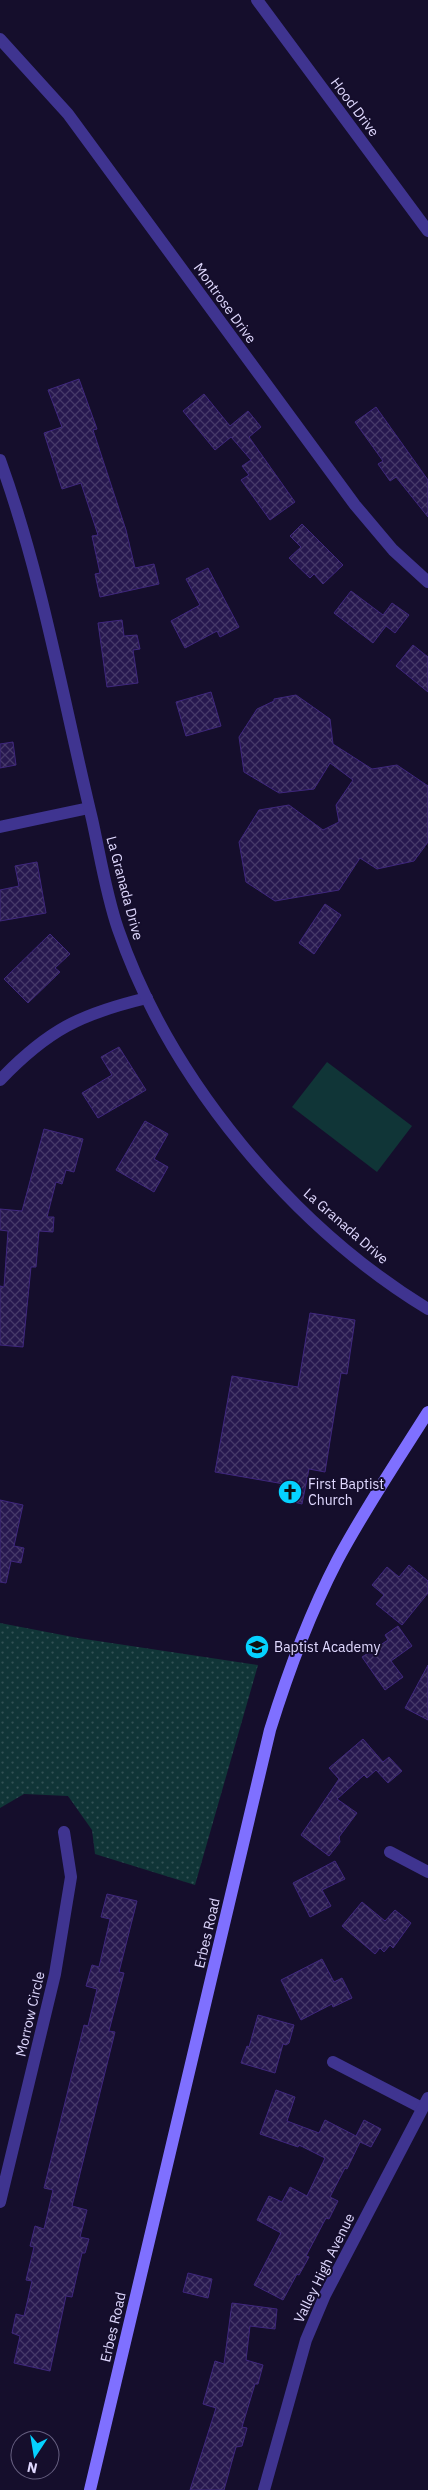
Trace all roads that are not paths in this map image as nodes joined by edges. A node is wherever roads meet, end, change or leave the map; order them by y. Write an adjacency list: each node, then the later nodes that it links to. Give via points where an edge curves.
1 (257, 0): 3 (street, Hood Drive)
2 (0, 40): 5 (street, Montrose Drive, via 68,114 355,505 393,550)
3 (428, 231)
4 (0, 460): 6 (street, La Granada Drive, via 24,534)
5 (428, 582)
6 (89, 808): 7 (street); 8 (street, La Granada Drive, via 117,927)
7 (0, 827)
8 (147, 998): 9 (street, via 103,1009 62,1027 27,1052); 10 (street, La Granada Drive, via 176,1052 210,1103 281,1188 330,1236)
9 (0, 1080)
10 (428, 1309)
11 (428, 1412): 18 (main road, Erbes Road, via 337,1562 311,1615 284,1684)
12 (64, 1832): 17 (street, Morrow Circle, via 71,1877 56,1974)
13 (390, 1852): 14 (street)
14 (428, 1872)
15 (333, 2062): 16 (street)
16 (425, 2103): 19 (street, Valley High Avenue, via 325,2295 306,2340)
17 (0, 2202)
18 (90, 2490)
19 (264, 2490)

